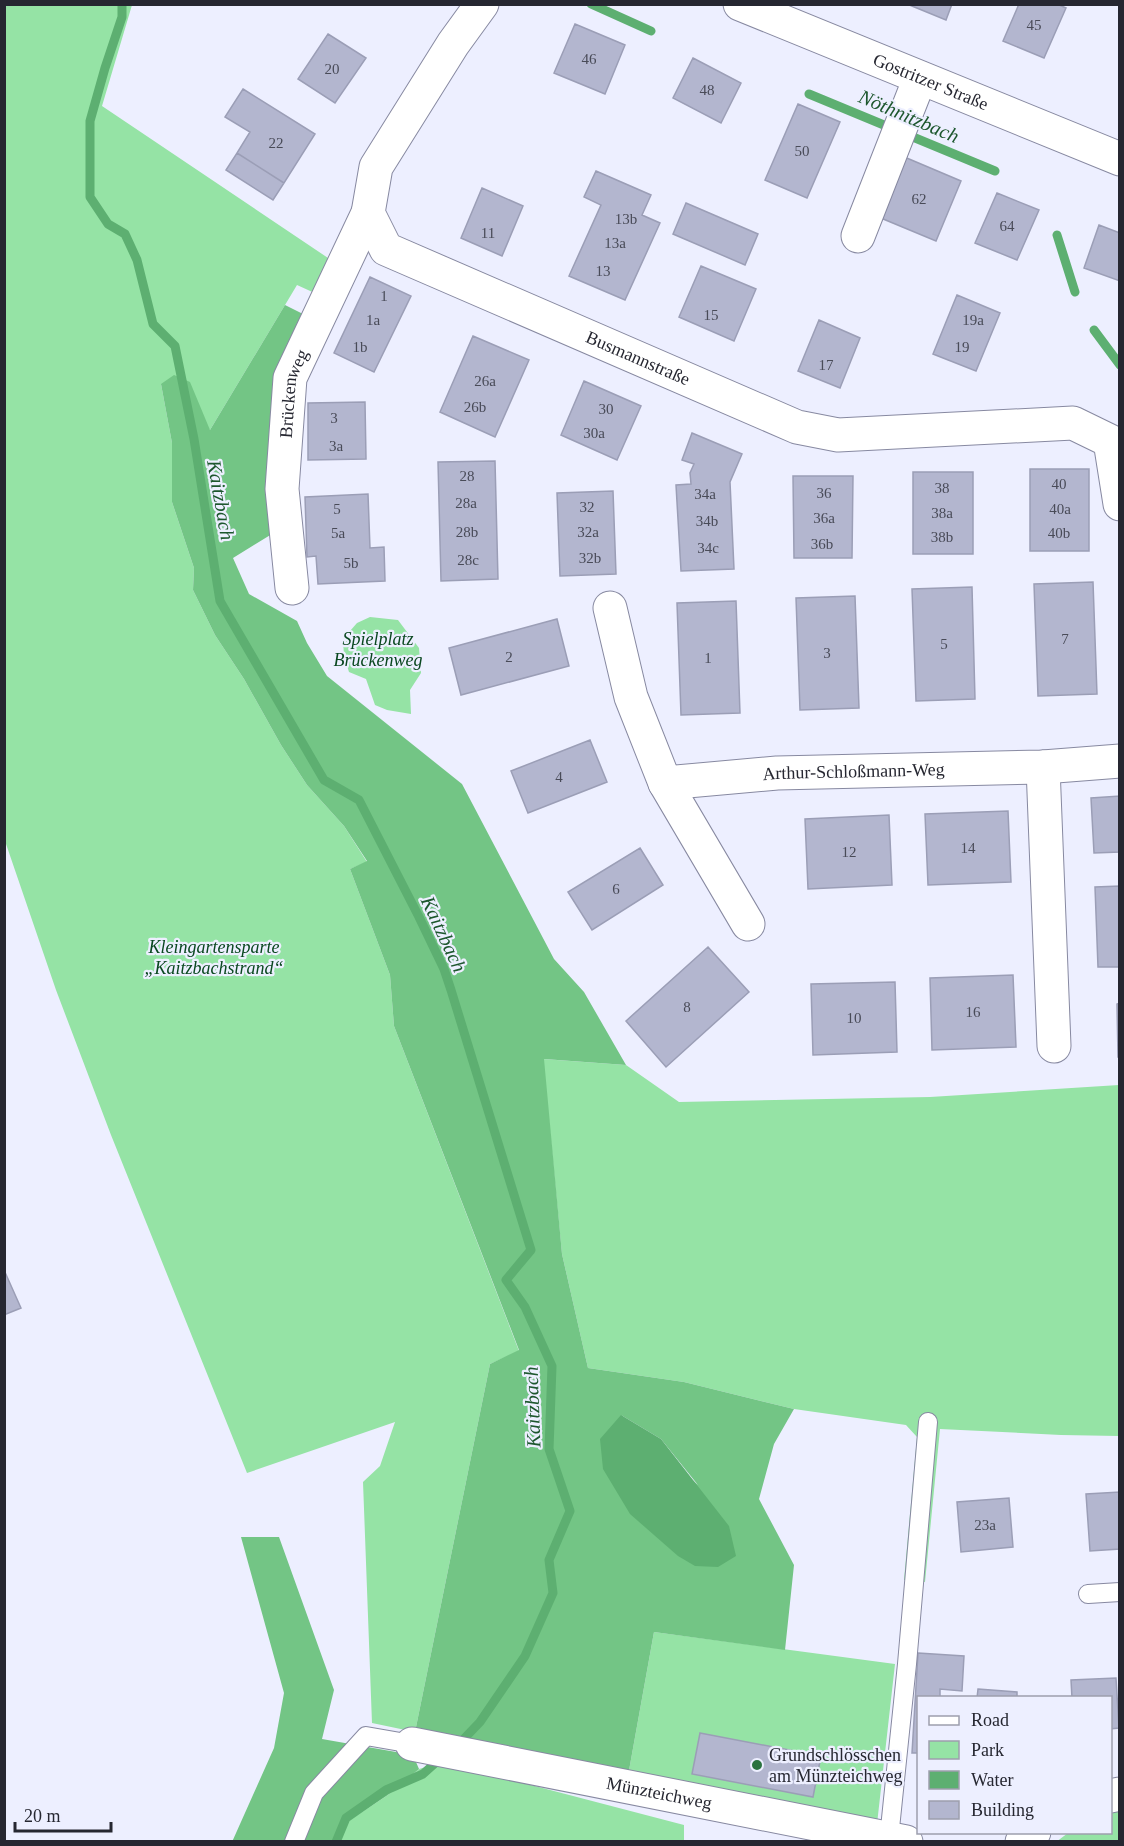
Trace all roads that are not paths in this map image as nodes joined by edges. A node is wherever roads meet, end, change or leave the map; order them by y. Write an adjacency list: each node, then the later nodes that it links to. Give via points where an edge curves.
1 (482, 4): 5 (street, via 376,167)
2 (740, 4): 3 (street, Gostritzer Straße)
3 (920, 78): 4 (street, Gostritzer Straße); 6 (street)
4 (1119, 159)
5 (368, 213): 7 (street, Busmannstraße, via 386,249 797,427 838,435 1073,423 1110,441); 8 (street, Brückenweg, via 290,378 282,489)
6 (858, 236)
7 (1119, 504)
8 (292, 588)
9 (610, 608): 12 (street, via 631,697)
10 (1119, 761): 11 (street, Arthur-Schloßmann-Weg)
11 (1043, 767): 12 (street, Arthur-Schloßmann-Weg, via 777,773); 14 (street)
12 (665, 783): 13 (street)
13 (748, 924)
14 (1054, 1046)
15 (928, 1422): 19 (lane, via 907,1664)
16 (1119, 1592): 17 (lane)
17 (1088, 1594)
18 (412, 1744): 19 (street, Münzteichweg); 20 (lane, via 366,1736 314,1793)
19 (897, 1840)
20 (294, 1842)

